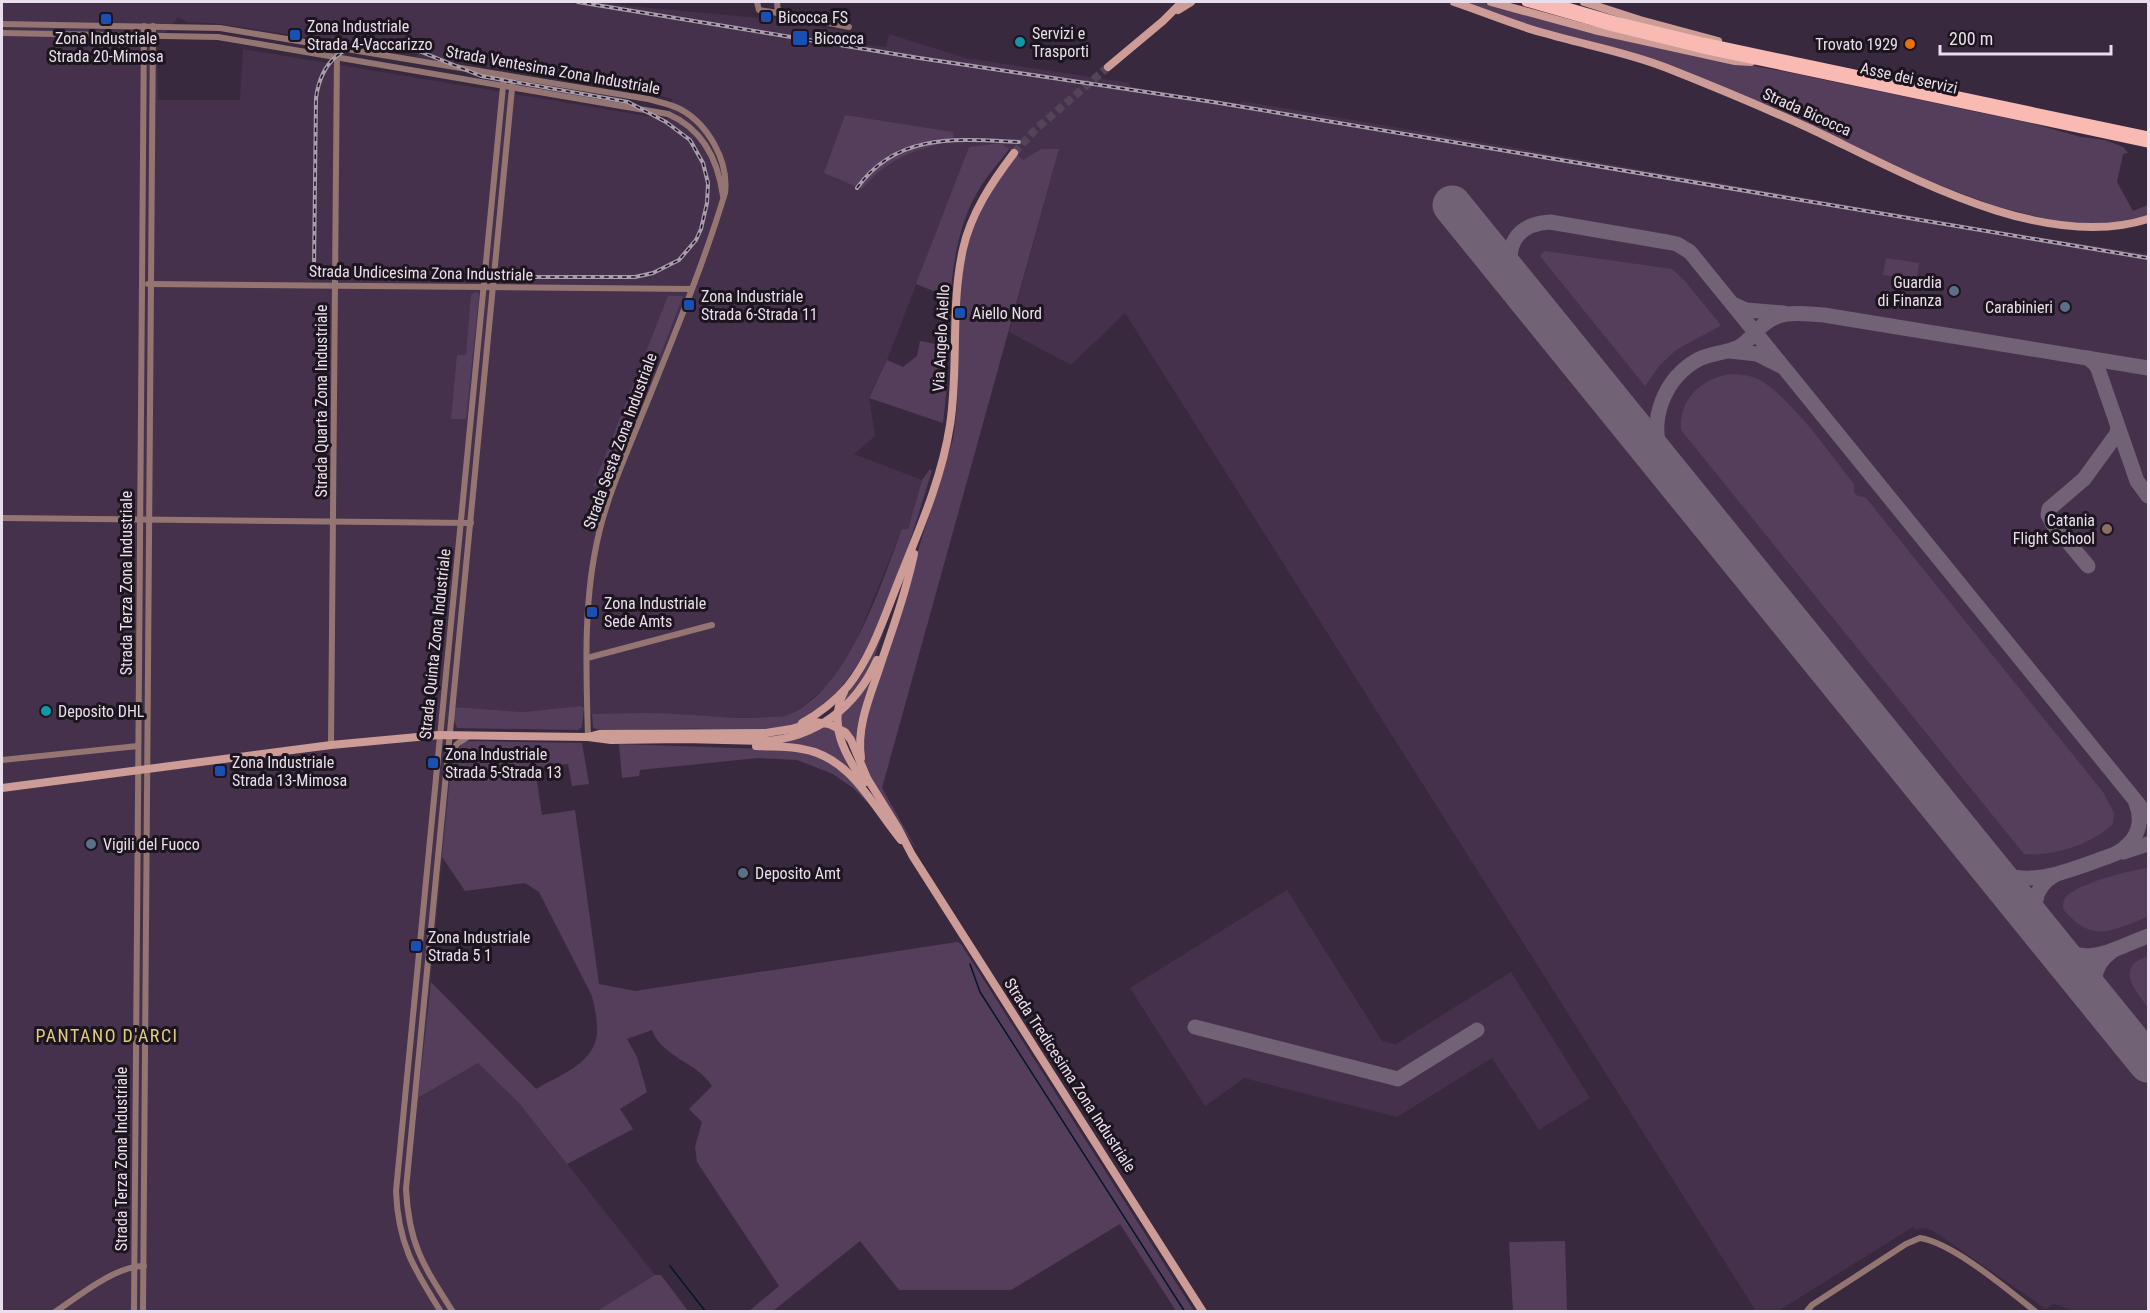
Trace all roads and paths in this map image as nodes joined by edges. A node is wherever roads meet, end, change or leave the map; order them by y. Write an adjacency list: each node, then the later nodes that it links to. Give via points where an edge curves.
1 (757, 2): 10 (street, via 759,10)
2 (777, 2): 10 (street)
3 (1182, 2): 11 (main road)
4 (1191, 2): 11 (main road)
5 (1454, 2): 50 (main road, Strada Bicocca, via 1544,33 1642,58 1808,128 1912,178 1990,208 2086,228)
6 (1491, 2): 33 (main road, via 1636,39 1735,61)
7 (1526, 2): 33 (main road, Asse dei servizi)
8 (1550, 2): 26 (main road, Asse dei servizi)
9 (1584, 2): 26 (main road)
10 (778, 14): 17 (street)
11 (1163, 21): 35 (main road)
12 (2, 24): 13 (street, Strada Ventesima Zona Industriale)
13 (58, 25): 14 (street, Strada Ventesima Zona Industriale); 19 (street)
14 (100, 25): 15 (street, Strada Ventesima Zona Industriale); 20 (street)
15 (144, 26): 16 (street, Strada Ventesima Zona Industriale); 21 (street, Strada Terza Zona Industriale)
16 (153, 26): 22 (street, Strada Terza Zona Industriale); 23 (street, Strada Ventesima Zona Industriale, via 220,28)
17 (849, 27)
18 (2, 33): 19 (street, Strada Ventesima Zona Industriale)
19 (58, 34): 20 (street, Strada Ventesima Zona Industriale)
20 (100, 34): 21 (street, Strada Ventesima Zona Industriale)
21 (143, 35): 22 (street, Strada Ventesima Zona Industriale); 30 (street, Strada Terza Zona Industriale)
22 (153, 35): 24 (street, Strada Ventesima Zona Industriale, via 218,37); 31 (street, Strada Terza Zona Industriale)
23 (268, 36): 24 (street); 25 (street, Strada Ventesima Zona Industriale)
24 (267, 46): 28 (street, Strada Ventesima Zona Industriale)
25 (338, 48): 27 (street, Strada Ventesima Zona Industriale); 28 (street, Strada Quarta Zona Industriale)
26 (1747, 51): 44 (main road, Asse dei servizi)
27 (373, 54): 29 (street, Strada Ventesima Zona Industriale); 32 (street)
28 (336, 56): 32 (street, Strada Ventesima Zona Industriale); 55 (street, Strada Quarta Zona Industriale)
29 (393, 57): 34 (street); 36 (street, Strada Ventesima Zona Industriale)
30 (144, 62): 31 (street); 42 (street, Strada Terza Zona Industriale)
31 (153, 63): 43 (street, Strada Terza Zona Industriale)
32 (372, 63): 34 (street, Strada Ventesima Zona Industriale)
33 (1770, 64): 45 (main road, Asse dei servizi)
34 (392, 66): 38 (street, Strada Ventesima Zona Industriale)
35 (1107, 67)
36 (504, 76): 37 (street, Strada Ventesima Zona Industriale); 38 (street, Strada Quinta Zona Industriale)
37 (513, 78): 39 (street, Strada Quinta Zona Industriale); 40 (street, Strada Ventesima Zona Industriale)
38 (503, 85): 39 (street, Strada Ventesima Zona Industriale); 47 (street, Strada Quinta Zona Industriale)
39 (512, 86): 41 (street, Strada Ventesima Zona Industriale); 48 (street, Strada Quinta Zona Industriale)
40 (629, 97): 41 (street); 49 (street, Strada Ventesima Zona Industriale, via 675,107 704,129 724,167)
41 (627, 106): 49 (street, Strada Ventesima Zona Industriale, via 668,114 694,130 716,164)
42 (143, 117): 43 (street); 51 (street, Strada Terza Zona Industriale)
43 (152, 117): 52 (street, Strada Terza Zona Industriale)
44 (2148, 136)
45 (2148, 143)
46 (1014, 153): 69 (main road, Via Angelo Aiello, via 978,209 963,248 949,430)
47 (494, 176): 48 (street); 56 (street, Strada Quinta Zona Industriale)
48 (504, 177): 57 (street, Strada Quinta Zona Industriale)
49 (723, 200): 58 (street, Strada Sesta Zona Industriale)
50 (2148, 219)
51 (142, 252): 52 (street); 53 (street, Strada Terza Zona Industriale)
52 (152, 253): 54 (street, Strada Terza Zona Industriale)
53 (142, 284): 54 (street, Strada Undicesima Zona Industriale); 59 (street, Strada Terza Zona Industriale)
54 (152, 284): 55 (street, Strada Undicesima Zona Industriale); 60 (street, Strada Terza Zona Industriale)
55 (335, 286): 56 (street, Strada Undicesima Zona Industriale); 66 (street, Strada Quarta Zona Industriale)
56 (484, 287): 57 (street, Strada Undicesima Zona Industriale); 61 (street, Strada Quinta Zona Industriale)
57 (493, 287): 58 (street, Strada Undicesima Zona Industriale); 62 (street, Strada Quinta Zona Industriale)
58 (691, 289): 72 (street, Strada Sesta Zona Industriale, via 604,516 592,570)
59 (140, 413): 60 (street); 64 (street, Strada Terza Zona Industriale)
60 (150, 414): 65 (street, Strada Terza Zona Industriale)
61 (464, 483): 62 (street); 67 (street, Strada Quinta Zona Industriale)
62 (475, 484): 68 (street, Strada Quinta Zona Industriale)
63 (2, 518): 64 (street)
64 (139, 519): 65 (street); 73 (street, Strada Terza Zona Industriale)
65 (149, 519): 66 (street); 74 (street, Strada Terza Zona Industriale)
66 (334, 521): 67 (street); 83 (street, Strada Quarta Zona Industriale)
67 (461, 522): 68 (street); 78 (street, Strada Quinta Zona Industriale)
68 (471, 523): 79 (street, Strada Quinta Zona Industriale)
69 (918, 533): 70 (main road); 75 (main road, via 869,649)
70 (914, 554): 82 (main road, bridge, via 877,660 859,693 838,714 802,733 764,741); 87 (main road, via 864,717 860,744)
71 (711, 625): 72 (street)
72 (587, 658): 81 (street, Strada Sesta Zona Industriale)
73 (139, 683): 74 (street); 84 (street, Strada Terza Zona Industriale)
74 (149, 684): 88 (street, Strada Terza Zona Industriale)
75 (847, 687): 76 (main road, via 822,710); 77 (main road, via 840,702)
76 (791, 729): 77 (main road, via 822,722); 81 (main road, via 766,733)
77 (839, 729): 87 (main road, via 851,740); 90 (main road, via 845,753)
78 (439, 735): 79 (main road); 83 (main road); 95 (street, Strada Quinta Zona Industriale, via 396,1191 399,1227)
79 (449, 735): 80 (main road); 85 (street, Strada Quinta Zona Industriale)
80 (471, 735): 81 (main road); 85 (street, via 454,747)
81 (588, 737): 82 (main road)
82 (662, 741): 90 (main road, via 788,747 819,753 858,781)
83 (331, 745): 88 (main road)
84 (138, 746): 86 (street); 88 (street, Strada Terza Zona Industriale)
85 (448, 759): 94 (street, Strada Quinta Zona Industriale, via 406,1189 409,1225)
86 (2, 760)
87 (863, 767): 91 (main road)
88 (143, 770): 89 (main road); 92 (street, Strada Terza Zona Industriale); 93 (street, Strada Terza Zona Industriale)
89 (2, 788)
90 (893, 831): 91 (main road)
91 (912, 855): 105 (main road, Strada Tredicesima Zona Industriale)
92 (136, 996): 93 (street); 96 (street, Strada Terza Zona Industriale)
93 (146, 997): 97 (street, Strada Terza Zona Industriale)
94 (422, 1261): 95 (street); 98 (street, Strada Quinta Zona Industriale)
95 (412, 1265): 99 (street, Strada Quinta Zona Industriale)
96 (134, 1266): 97 (street); 100 (street); 101 (street, Strada Terza Zona Industriale)
97 (144, 1266): 102 (street, Strada Terza Zona Industriale)
98 (428, 1272): 99 (street); 104 (street, Strada Quinta Zona Industriale)
99 (420, 1278): 103 (street, Strada Quinta Zona Industriale)
100 (55, 1311)
101 (134, 1311)
102 (143, 1311)
103 (441, 1311)
104 (453, 1311)
105 (1203, 1311)
106 (1807, 1311): 107 (street, via 1920,1238 1939,1243)
107 (2036, 1311)

